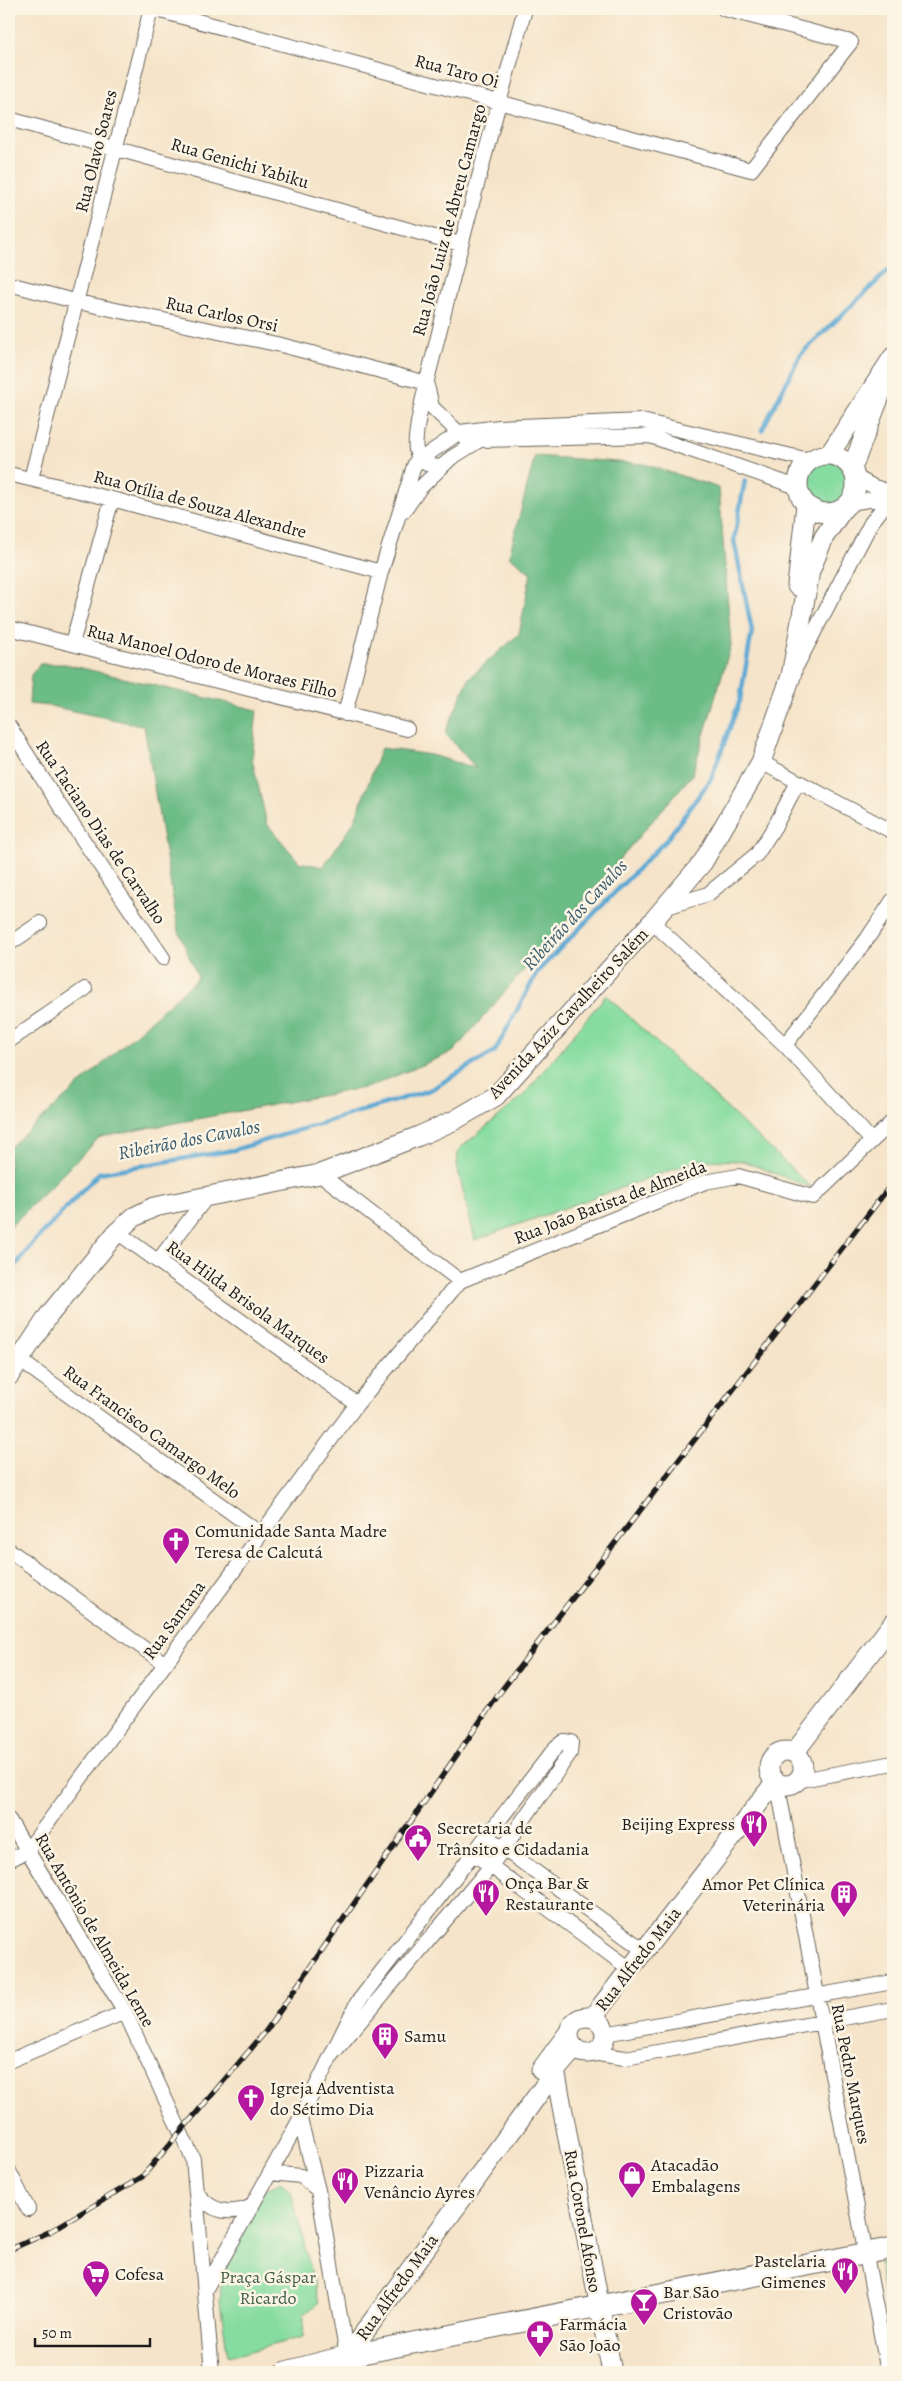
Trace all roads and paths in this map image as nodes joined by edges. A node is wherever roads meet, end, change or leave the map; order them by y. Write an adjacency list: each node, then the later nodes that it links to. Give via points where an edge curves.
1 (152, 9): 4 (street, Rua Taro Oi); 6 (street, Rua Olavo Soares)
2 (524, 9): 4 (street, Rua João Luiz de Abreu Camargo)
3 (724, 9): 4 (street, Rua Taro Oi, via 851,42 751,170)
4 (499, 102): 7 (street, Rua João Luiz de Abreu Camargo)
5 (9, 119): 6 (street, Rua Genichi Yabiku)
6 (116, 148): 7 (street, Rua Genichi Yabiku); 9 (street, Rua Olavo Soares)
7 (460, 244): 12 (street, Rua João Luiz de Abreu Camargo)
8 (9, 284): 9 (street, Rua Carlos Orsi)
9 (78, 302): 12 (street, Rua Carlos Orsi, via 281,345); 21 (street, Rua Olavo Soares)
10 (893, 357): 15 (main road)
11 (893, 362): 19 (main road)
12 (427, 383): 13 (street, Rua João Luiz de Abreu Camargo, via 432,407); 16 (street, Rua João Luiz de Abreu Camargo, via 415,448)
13 (460, 432): 14 (street); 16 (street); 17 (street, via 642,420)
14 (463, 449): 18 (street, Rua João Luiz de Abreu Camargo); 22 (street, Rua João Luiz de Abreu Camargo, via 480,440 650,436)
15 (829, 455): 17 (main road); 19 (main road, via 846,462)
16 (419, 459): 18 (street, via 427,465); 27 (street, Rua João Luiz de Abreu Camargo)
17 (809, 460): 22 (main road, via 798,477)
18 (446, 463): 27 (street, Rua João Luiz de Abreu Camargo, via 420,488)
19 (854, 473): 23 (street, via 874,488); 26 (main road, via 855,495)
20 (9, 474): 21 (street, Rua Otília de Souza Alexandre)
21 (31, 479): 24 (street, Rua Otília de Souza Alexandre)
22 (798, 487): 25 (main road)
23 (892, 495): 26 (street); 31 (street, via 871,523)
24 (112, 499): 28 (street, Rua Otília de Souza Alexandre); 30 (street)
25 (806, 505): 26 (main road, via 824,514); 31 (main road, Avenida Aziz Cavalheiro Salém)
26 (846, 506): 31 (main road, Avenida Aziz Cavalheiro Salém, via 824,537 810,571)
27 (396, 521): 28 (street, Rua João Luiz de Abreu Camargo)
28 (381, 572): 32 (street, Rua João Luiz de Abreu Camargo)
29 (9, 628): 30 (street, Rua Manoel Odoro de Moraes Filho)
30 (72, 644): 32 (street, Rua Manoel Odoro de Moraes Filho)
31 (789, 682): 35 (main road, Avenida Aziz Cavalheiro Salém)
32 (344, 714): 34 (street, Rua Manoel Odoro de Moraes Filho)
33 (9, 726): 42 (street, Rua Taciano Dias de Carvalho)
34 (407, 729)
35 (761, 762): 36 (street); 39 (main road, Avenida Aziz Cavalheiro Salém, via 703,862)
36 (798, 782): 37 (street); 39 (street, via 757,854 708,894)
37 (893, 832)
38 (893, 900): 45 (street)
39 (658, 915): 45 (street); 48 (main road, Avenida Aziz Cavalheiro Salém, via 496,1096 419,1136)
40 (40, 923): 41 (street)
41 (9, 944)
42 (163, 958)
43 (85, 989): 44 (street)
44 (9, 1041)
45 (785, 1045): 47 (street)
46 (893, 1121): 47 (street, Rua João Batista de Almeida)
47 (872, 1142): 52 (street, Rua João Batista de Almeida, via 813,1197 738,1176 705,1182)
48 (320, 1174): 49 (main road, Avenida Aziz Cavalheiro Salém); 52 (street)
49 (206, 1198): 50 (main road, Avenida Aziz Cavalheiro Salém, via 154,1207 134,1217); 51 (street)
50 (117, 1232): 51 (street, Rua Hilda Brisola Marques); 53 (main road, Avenida Aziz Cavalheiro Salém, via 49,1315)
51 (158, 1261): 55 (street, Rua Hilda Brisola Marques)
52 (460, 1282): 55 (street, Rua Santana)
53 (21, 1361): 54 (main road, Avenida Aziz Cavalheiro Salém); 56 (street, Rua Francisco Camargo Melo)
54 (9, 1376)
55 (357, 1404): 56 (street, Rua Santana)
56 (261, 1534): 59 (street, Rua Santana)
57 (9, 1550): 59 (street)
58 (893, 1623): 60 (main road)
59 (165, 1664): 66 (street, Rua Santana)
60 (794, 1753): 62 (main road, via 803,1770); 62 (main road, via 780,1752 772,1758 769,1769)
61 (893, 1763): 62 (street)
62 (783, 1782): 70 (main road, Rua Alfredo Maia); 73 (street, Rua Pedro Marques)
63 (9, 1820): 66 (street, Rua Antônio de Almeida Leme)
64 (486, 1836): 65 (street); 65 (street, via 556,1747 564,1741 571,1742 570,1753); 67 (street)
65 (504, 1849): 69 (street); 70 (street)
66 (27, 1851): 68 (street, Rua Santana); 75 (street, Rua Antônio de Almeida Leme)
67 (473, 1853): 69 (street); 80 (street, via 357,2003)
68 (9, 1860)
69 (491, 1866): 71 (street); 80 (street)
70 (645, 1951): 71 (main road, Rua Alfredo Maia)
71 (630, 1969): 76 (main road, Rua Alfredo Maia)
72 (893, 1982): 73 (street)
73 (817, 1996): 77 (street, Rua Pedro Marques); 78 (street)
74 (893, 2009): 77 (street)
75 (125, 2012): 81 (street); 87 (street, Rua Antônio de Almeida Leme, via 187,2145 194,2165)
76 (592, 2018): 78 (main road, via 602,2025); 79 (main road, via 580,2018 575,2022)
77 (822, 2022): 79 (street, via 624,2058); 91 (street, Rua Pedro Marques)
78 (605, 2034): 79 (main road, via 601,2047)
79 (578, 2044): 82 (main road, Rua Alfredo Maia)
80 (335, 2051): 83 (street)
81 (9, 2062)
82 (554, 2062): 93 (main road, Rua Coronel Afonso); 94 (main road, Rua Alfredo Maia, via 501,2145)
83 (300, 2119): 85 (street); 86 (street)
84 (9, 2171): 89 (street)
85 (270, 2173): 86 (street, via 301,2176); 88 (street)
86 (318, 2190): 94 (street)
87 (197, 2193): 88 (street, via 210,2207 220,2211 233,2212); 92 (street, Rua Antônio de Almeida Leme)
88 (252, 2206): 92 (street)
89 (28, 2209)
90 (893, 2248): 91 (main road)
91 (867, 2253): 93 (main road); 98 (street, Rua Pedro Marques)
92 (205, 2290): 95 (street, Rua Antônio de Almeida Leme)
93 (598, 2305): 94 (main road); 97 (main road, Rua Coronel Afonso)
94 (348, 2364): 96 (main road)
95 (212, 2372)
96 (286, 2372)
97 (612, 2372)
98 (888, 2372)

